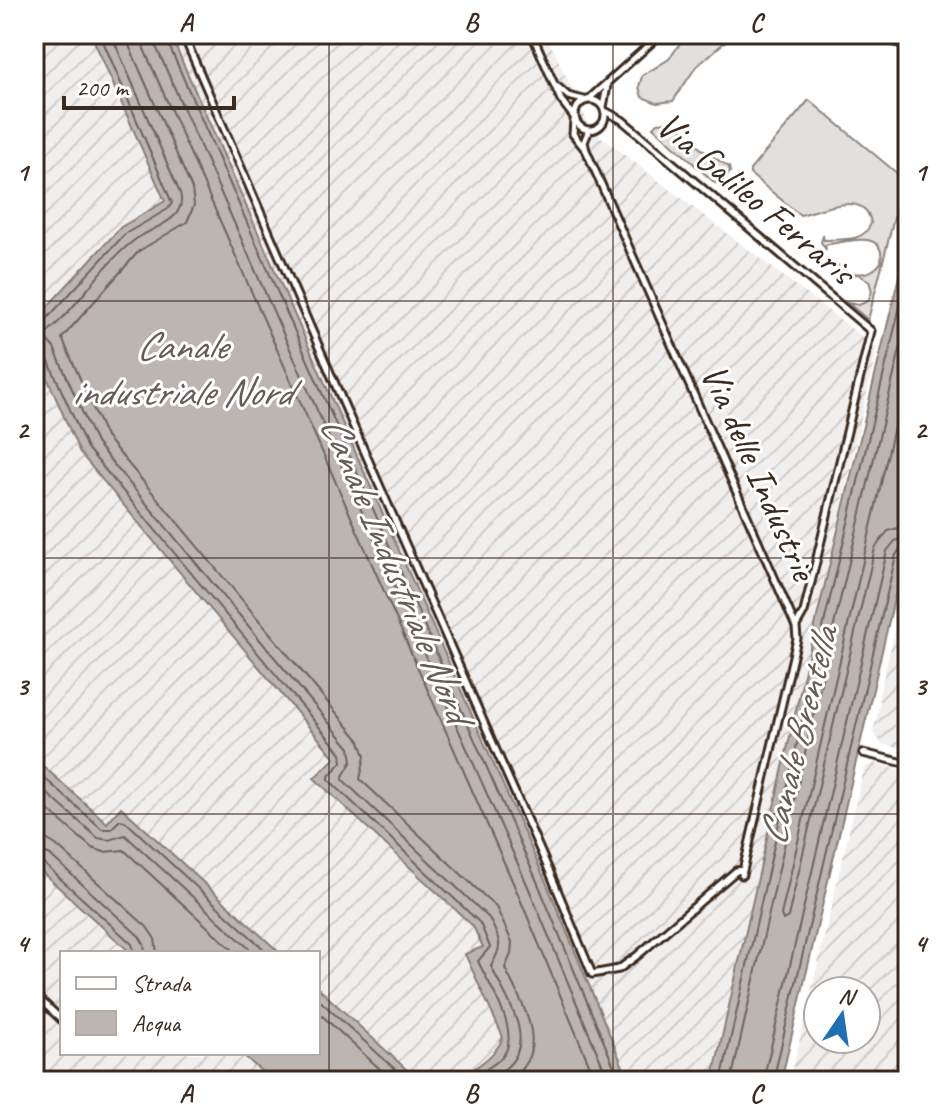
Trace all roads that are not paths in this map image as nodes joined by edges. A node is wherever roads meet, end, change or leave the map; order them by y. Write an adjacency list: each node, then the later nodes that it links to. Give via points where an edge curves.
1 (183, 34): 15 (street, Via delle Industrie, via 592,974 619,969 736,871 743,873)
2 (532, 34): 6 (street, Via delle Industrie)
3 (661, 34): 7 (street)
4 (871, 34): 5 (street)
5 (908, 46)
6 (554, 84): 8 (street, via 564,94); 10 (street, Via delle Industrie)
7 (608, 85): 8 (street); 9 (street)
8 (587, 100): 9 (street); 10 (street)
9 (604, 109): 11 (street); 12 (street, Via Galileo Ferraris)
10 (574, 118): 13 (street, via 580,128); 14 (street, Via delle Industrie, via 573,134)
11 (602, 121): 12 (street, Via Galileo Ferraris, via 615,120); 13 (street)
12 (628, 128): 15 (street, Via Galileo Ferraris, via 871,331 804,612)
13 (589, 130): 14 (street)
14 (586, 150): 15 (street, Via delle Industrie)
15 (796, 627)
16 (863, 753): 17 (street)
17 (908, 764)
18 (34, 994): 19 (street)
19 (60, 1018)

